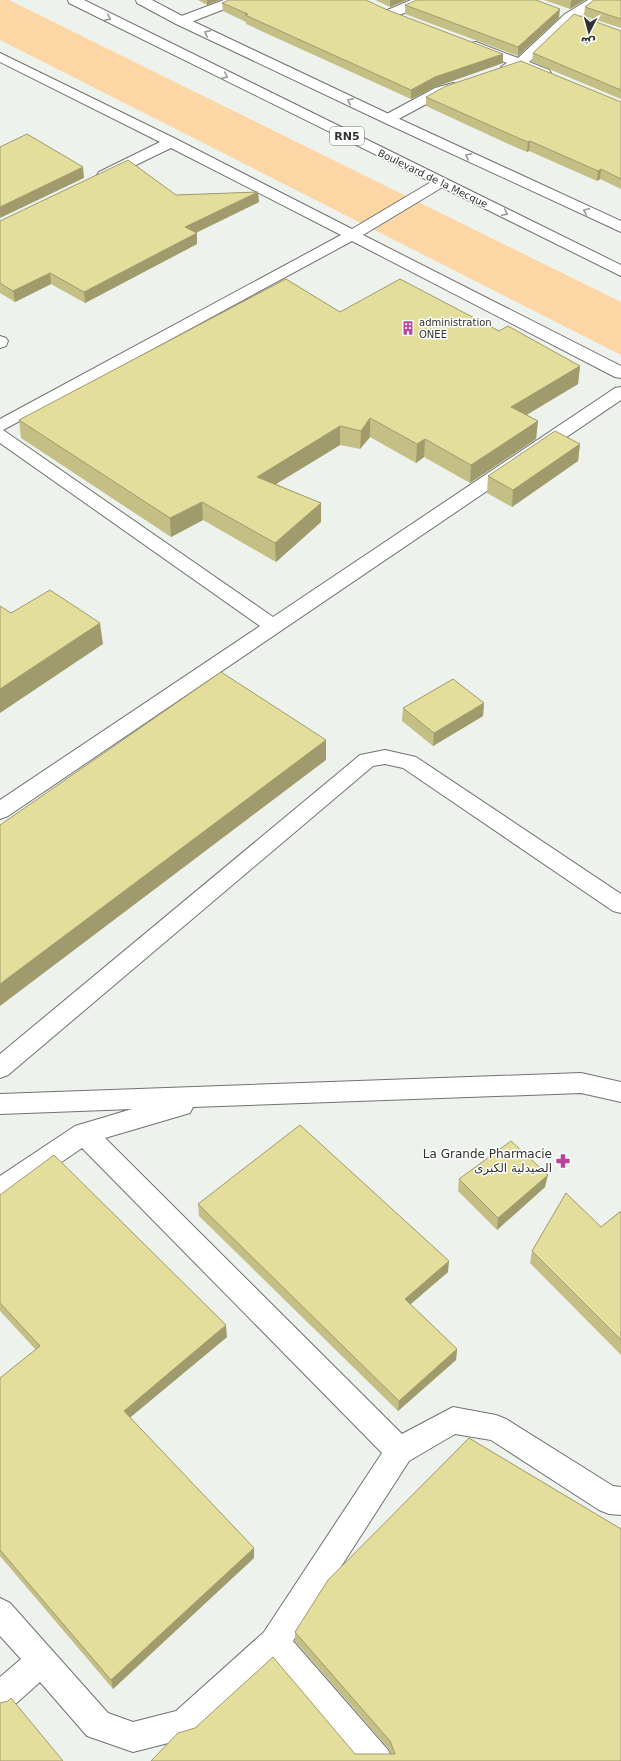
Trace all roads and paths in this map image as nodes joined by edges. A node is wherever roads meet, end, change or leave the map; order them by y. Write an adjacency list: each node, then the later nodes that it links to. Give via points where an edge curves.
1 (74, 0): 22 (street, Boulevard de la Mecque / RN5, one-way to 22)
2 (142, 0): 11 (street, RN5)
3 (235, 0): 11 (street)
4 (422, 0): 8 (street)
5 (596, 0): 9 (street)
6 (376, 7): 8 (street)
7 (556, 11): 9 (street)
8 (390, 14): 10 (street)
9 (570, 17): 12 (street); 15 (street)
10 (404, 19)
11 (182, 21): 19 (street, RN5, one-way to 11)
12 (584, 22)
13 (462, 41): 15 (street)
14 (0, 57): 20 (street)
15 (520, 63): 16 (street); 17 (street)
16 (498, 71)
17 (556, 78)
18 (462, 84): 19 (street, via 440,92)
19 (388, 119): 23 (street, RN5, one-way to 19)
20 (171, 142): 21 (street); 24 (street)
21 (93, 180)
22 (441, 182): 24 (street); 25 (street, Boulevard de la Mecque / RN5, one-way to 25)
23 (621, 226)
24 (352, 236): 26 (street); 28 (street)
25 (621, 270)
26 (621, 373)
27 (621, 392): 30 (street)
28 (0, 426)
29 (0, 435): 30 (street)
30 (274, 627): 31 (street)
31 (0, 811)
32 (621, 905): 33 (street, via 409,762 386,757 367,760)
33 (0, 1068)
34 (621, 1092): 35 (street, via 581,1084)
35 (215, 1096): 36 (street); 37 (street)
36 (0, 1104)
37 (84, 1133): 38 (street); 39 (street)
38 (0, 1190)
39 (399, 1452): 40 (street, via 452,1420 496,1428 609,1500); 42 (street)
40 (621, 1501)
41 (0, 1613): 43 (street)
42 (276, 1643): 43 (street, via 184,1724 133,1737 98,1725); 45 (street)
43 (42, 1661): 44 (street)
44 (0, 1697)
45 (378, 1761)

